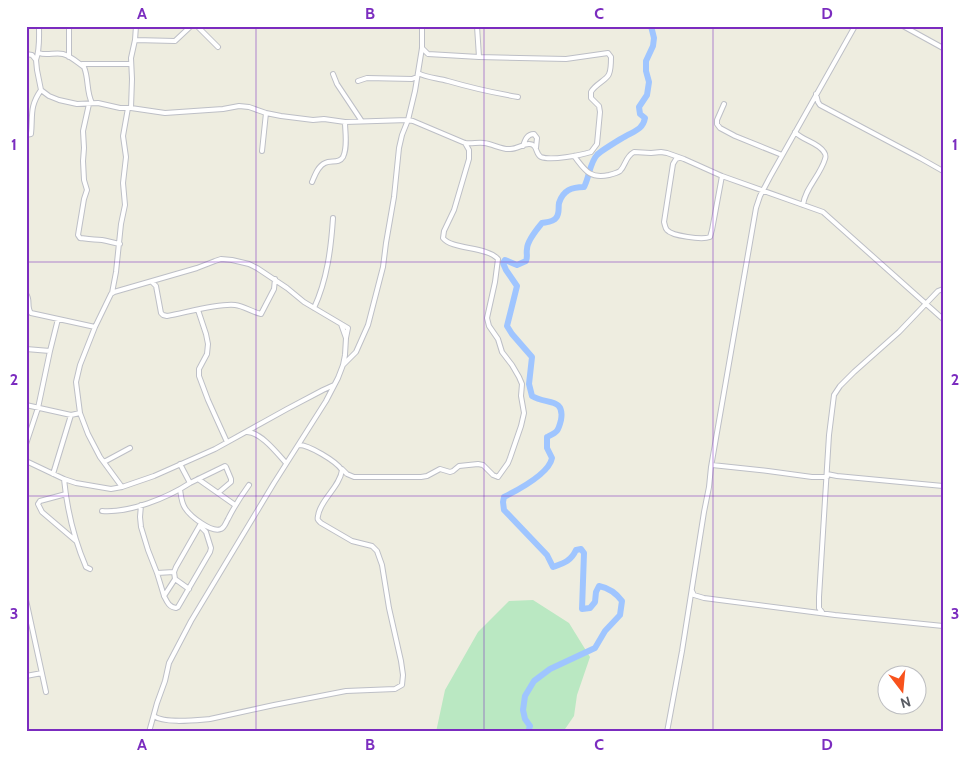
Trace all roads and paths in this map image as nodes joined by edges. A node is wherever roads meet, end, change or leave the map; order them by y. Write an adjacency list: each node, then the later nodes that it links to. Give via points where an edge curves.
1 (39, 26): 14 (street)
2 (69, 26): 16 (street)
3 (136, 26): 10 (street)
4 (191, 26): 10 (street, via 175,41)
5 (196, 26): 11 (street)
6 (422, 26): 12 (street)
7 (477, 26): 17 (street)
8 (854, 26): 25 (street)
9 (903, 26): 13 (street)
10 (135, 40): 20 (street)
11 (218, 47)
12 (422, 48): 17 (street, via 428,54); 22 (street)
13 (943, 48)
14 (39, 53): 16 (street); 18 (street)
15 (26, 54): 18 (street)
16 (69, 57): 19 (street)
17 (479, 57): 41 (street, via 566,59 610,55 608,77 596,84 591,92 600,112 597,144 591,152)
18 (36, 60): 24 (street)
19 (79, 64): 20 (street); 27 (street, via 87,74)
20 (131, 64): 29 (street)
21 (333, 74): 31 (street)
22 (418, 75): 23 (street, via 412,79 367,78); 26 (street); 32 (street)
23 (358, 81)
24 (41, 90): 27 (street, via 59,100); 35 (street, via 32,110 31,134)
25 (816, 94): 34 (street); 43 (street, via 820,105)
26 (518, 97)
27 (90, 104): 29 (street); 49 (street, via 83,131 87,190 78,235 80,238)
28 (724, 104): 40 (street, via 717,120 720,128)
29 (130, 108): 30 (street, via 165,113 239,106); 49 (street, via 123,136 125,205)
30 (266, 113): 33 (street); 39 (street)
31 (361, 120): 32 (street); 33 (street)
32 (408, 120): 36 (street); 63 (street, via 400,142 386,255 372,315 356,352)
33 (345, 122): 45 (street, via 342,158 324,163)
34 (795, 132): 40 (street); 47 (street, via 825,153)
35 (26, 135)
36 (465, 143): 37 (street, via 510,149); 81 (street, via 470,159 443,238 445,242 498,259 487,318 502,352 519,376 524,413 510,458 498,477 478,464 459,466 453,472 440,469 421,477 354,477)
37 (523, 146): 38 (street, via 529,144); 38 (street, via 528,136 534,134)
38 (536, 148): 41 (street, via 542,157 551,159)
39 (262, 151)
40 (782, 155): 46 (street)
41 (574, 156): 42 (street, via 588,173 597,176 620,171 634,152 661,152)
42 (679, 158): 44 (street); 44 (street, via 673,164 664,222 671,232 690,237 710,237)
43 (943, 171)
44 (722, 176): 46 (street)
45 (312, 182)
46 (762, 191): 47 (street); 80 (street, via 751,230)
47 (803, 205): 55 (street, via 823,212)
48 (332, 218): 56 (street, via 325,275)
49 (120, 244): 54 (street)
50 (275, 280): 51 (street, via 249,264 221,259); 56 (street); 57 (street, via 261,314 231,305)
51 (152, 282): 54 (street); 57 (street, via 156,286 163,315)
52 (943, 289): 55 (street)
53 (26, 294): 58 (street, via 31,313)
54 (112, 294): 60 (street)
55 (926, 304): 59 (street); 83 (street, via 834,395)
56 (314, 308): 63 (street, via 341,324 346,338)
57 (198, 310): 71 (street, via 208,344 199,376)
58 (58, 319): 60 (street); 62 (street)
59 (943, 319)
60 (95, 327): 67 (street, via 76,376)
61 (26, 350): 62 (street)
62 (50, 351): 66 (street)
63 (343, 365): 64 (street)
64 (334, 385): 69 (street); 70 (street)
65 (26, 405): 66 (street)
66 (38, 408): 68 (street); 72 (street)
67 (80, 413): 68 (street); 77 (street, via 93,446)
68 (71, 415): 82 (street)
69 (246, 432): 71 (street); 78 (street, via 262,438)
70 (302, 439): 73 (street); 74 (street)
71 (227, 442): 79 (street)
72 (26, 444)
73 (298, 445): 74 (street); 78 (street)
74 (304, 445): 81 (street)
75 (130, 448): 77 (street)
76 (26, 462): 82 (street)
77 (104, 462): 89 (street)
78 (286, 463): 113 (street, via 191,621 169,664)
79 (180, 464): 86 (street); 89 (street)
80 (712, 466): 83 (street); 105 (street)
81 (342, 469): 113 (street, via 317,517 321,523 348,539 372,546 377,551 404,675 402,686 332,693 210,719 170,720)
82 (53, 474): 84 (street)
83 (827, 476): 88 (street); 108 (street, via 819,596)
84 (64, 479): 89 (street, via 112,489); 93 (street)
85 (198, 479): 86 (street); 92 (street); 92 (street, via 225,466 231,482)
86 (190, 483): 90 (street)
87 (249, 485): 96 (street)
88 (943, 486)
89 (122, 487)
90 (180, 489): 91 (street); 94 (street)
91 (171, 493): 94 (street); 95 (street)
92 (218, 493): 96 (street)
93 (66, 494): 99 (street); 99 (street, via 44,499 38,504 45,516)
94 (181, 500): 98 (street, via 191,516)
95 (141, 505): 97 (street); 102 (street, via 141,527)
96 (234, 506): 98 (street, via 222,528)
97 (102, 512)
98 (201, 524): 101 (street); 104 (street, via 211,548)
99 (76, 541): 100 (street, via 86,567)
100 (90, 569)
101 (174, 572): 102 (street); 103 (street)
102 (157, 573): 106 (street)
103 (174, 580): 104 (street); 106 (street)
104 (189, 589): 106 (street, via 176,608 172,608)
105 (692, 591): 108 (street, via 704,598); 115 (street)
106 (164, 596)
107 (27, 603): 110 (street)
108 (822, 612): 109 (street)
109 (943, 626)
110 (42, 673): 111 (street); 112 (street)
111 (26, 676)
112 (46, 692)
113 (154, 716): 114 (street)
114 (149, 732)
115 (667, 732)

